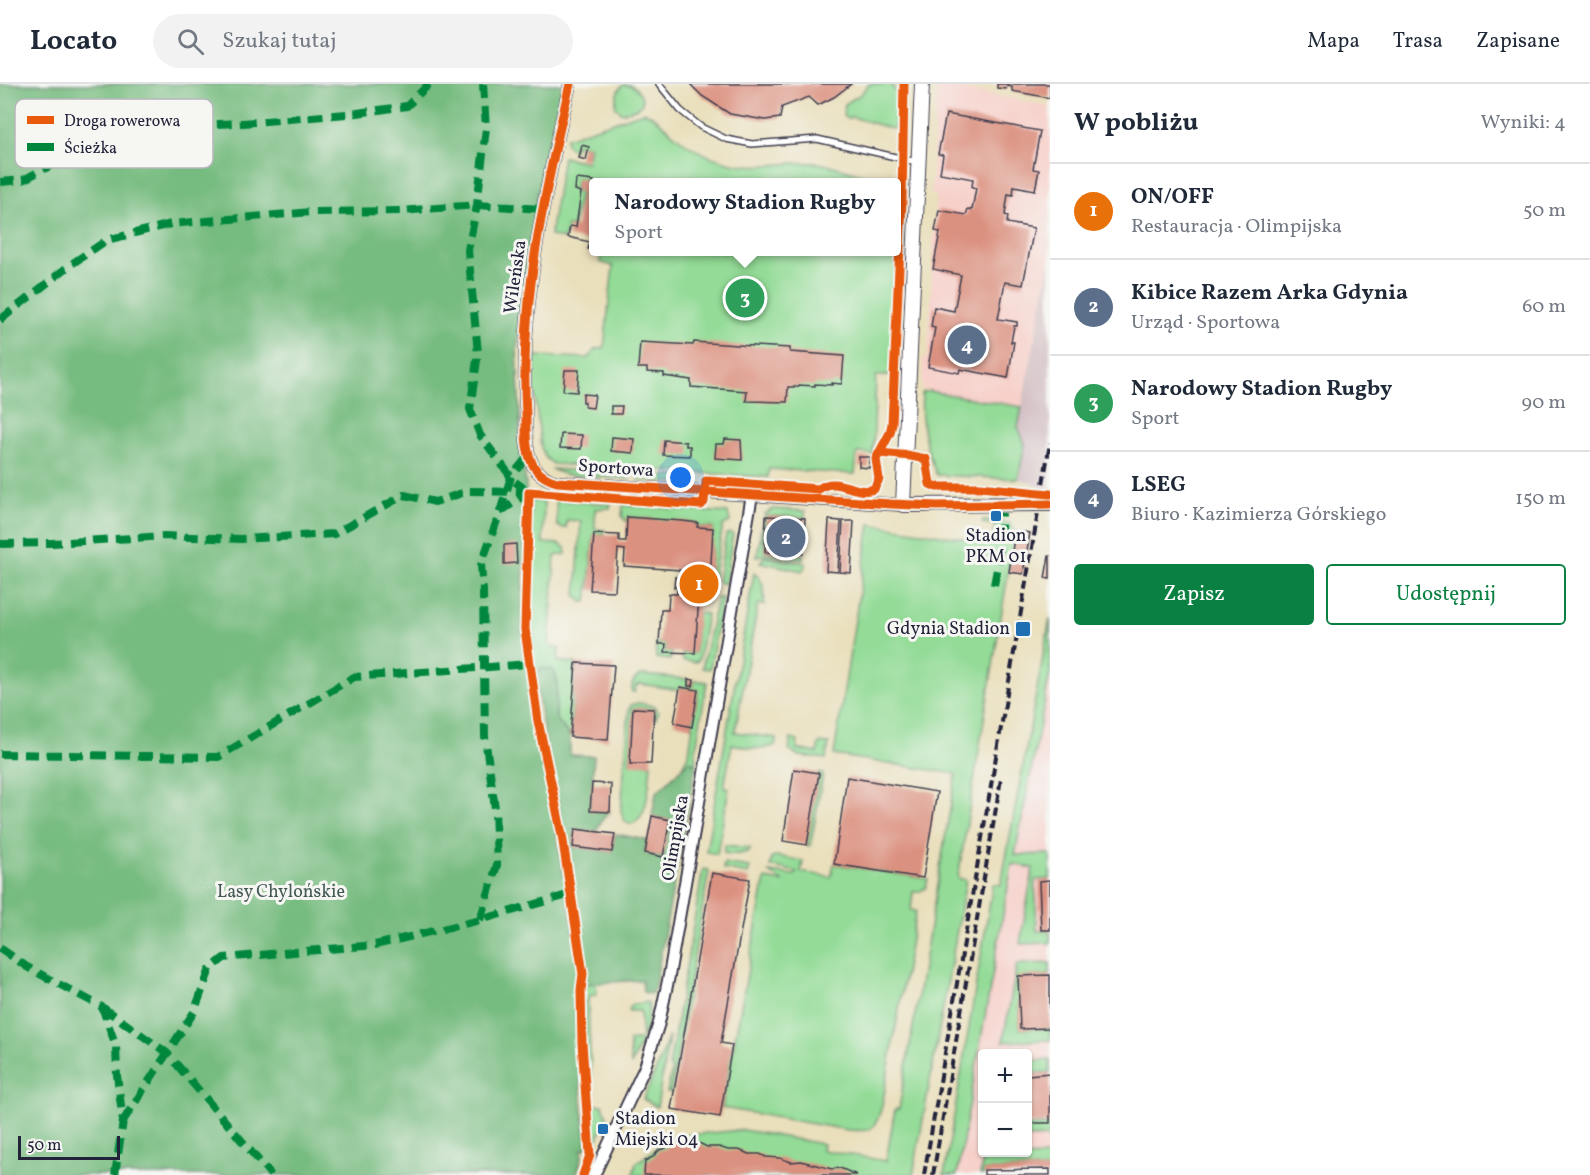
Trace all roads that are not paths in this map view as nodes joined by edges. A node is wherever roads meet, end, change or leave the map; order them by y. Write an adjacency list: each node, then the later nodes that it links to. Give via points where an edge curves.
1 (570, 84): 5 (street, Wileńska, via 546,186 526,327 528,448)
2 (659, 84): 4 (lane, via 680,110 701,127 726,139 752,144 817,139)
3 (922, 84): 4 (street)
4 (919, 163): 8 (street)
5 (540, 474): 6 (street, Sportowa, via 557,482)
6 (752, 495): 8 (street, Sportowa); 9 (street, Olimpijska, via 662,1011 645,1067)
7 (1050, 504): 8 (street, Sportowa)
8 (903, 505)
9 (594, 1175)

